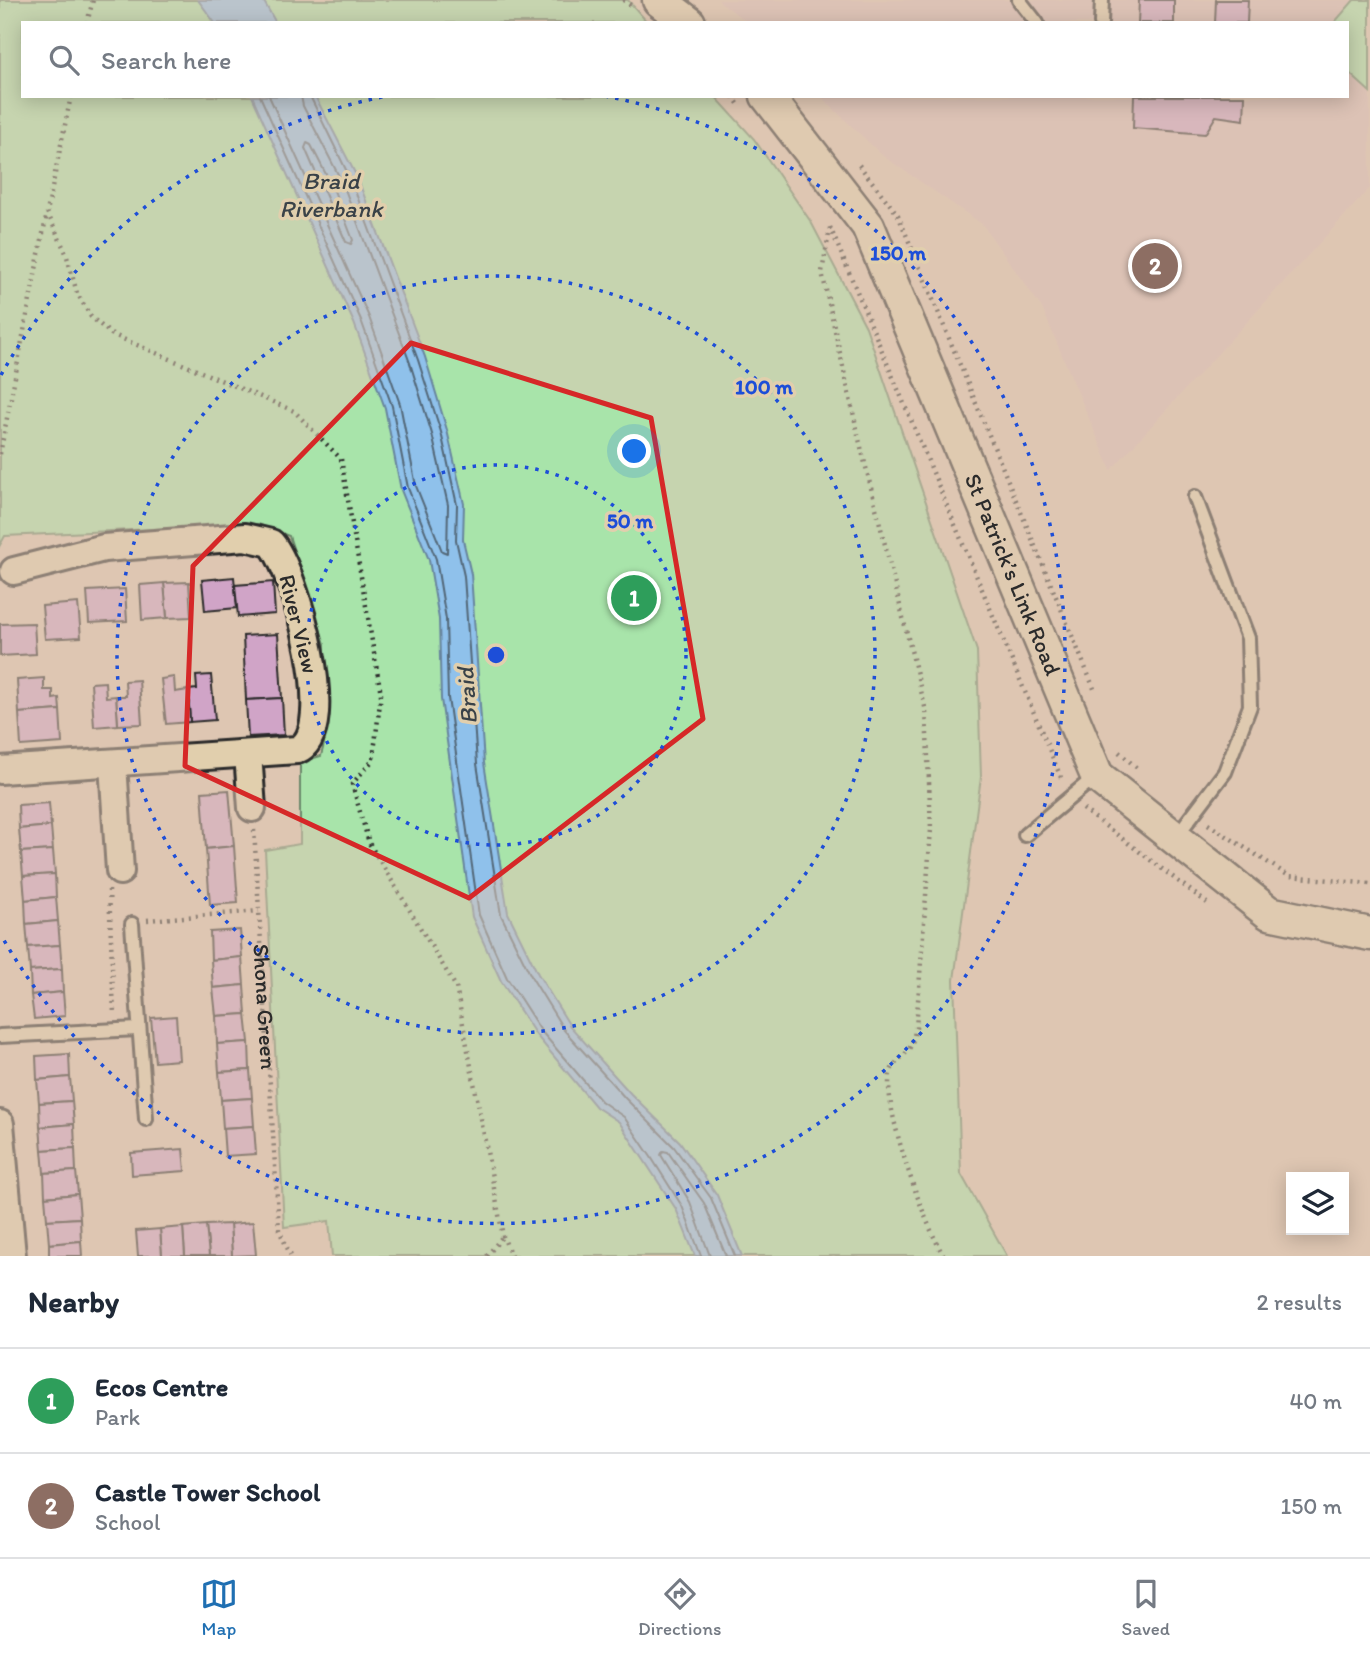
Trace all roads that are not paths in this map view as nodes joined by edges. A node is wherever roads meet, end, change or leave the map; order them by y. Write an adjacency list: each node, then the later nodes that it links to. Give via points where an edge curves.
1 (659, 0): 4 (street)
2 (1019, 0): 5 (lane)
3 (1102, 0): 6 (lane)
4 (686, 21)
5 (1035, 21)
6 (1101, 21)
7 (769, 98): 13 (street, St Patrick’s Link Road, via 868,226)
8 (1195, 497): 15 (lane, via 1248,638 1250,706 1225,772)
9 (14, 571): 10 (street, River View, via 104,548 245,537 271,543 280,555 300,612 313,669 313,732 303,747)
10 (248, 754): 11 (street, River View); 14 (street)
11 (113, 764): 12 (street, River View); 17 (street)
12 (0, 771)
13 (1097, 776): 15 (street, St Patrick’s Link Road); 16 (lane)
14 (252, 808)
15 (1184, 826): 19 (street, St Patrick’s Link Road, via 1269,913)
16 (1025, 835)
17 (120, 871)
18 (132, 924): 20 (lane)
19 (1370, 934)
20 (138, 1029): 21 (lane); 22 (lane)
21 (0, 1036)
22 (146, 1119)
23 (0, 1124): 24 (street)
24 (2, 1165): 25 (street)
25 (12, 1256)

